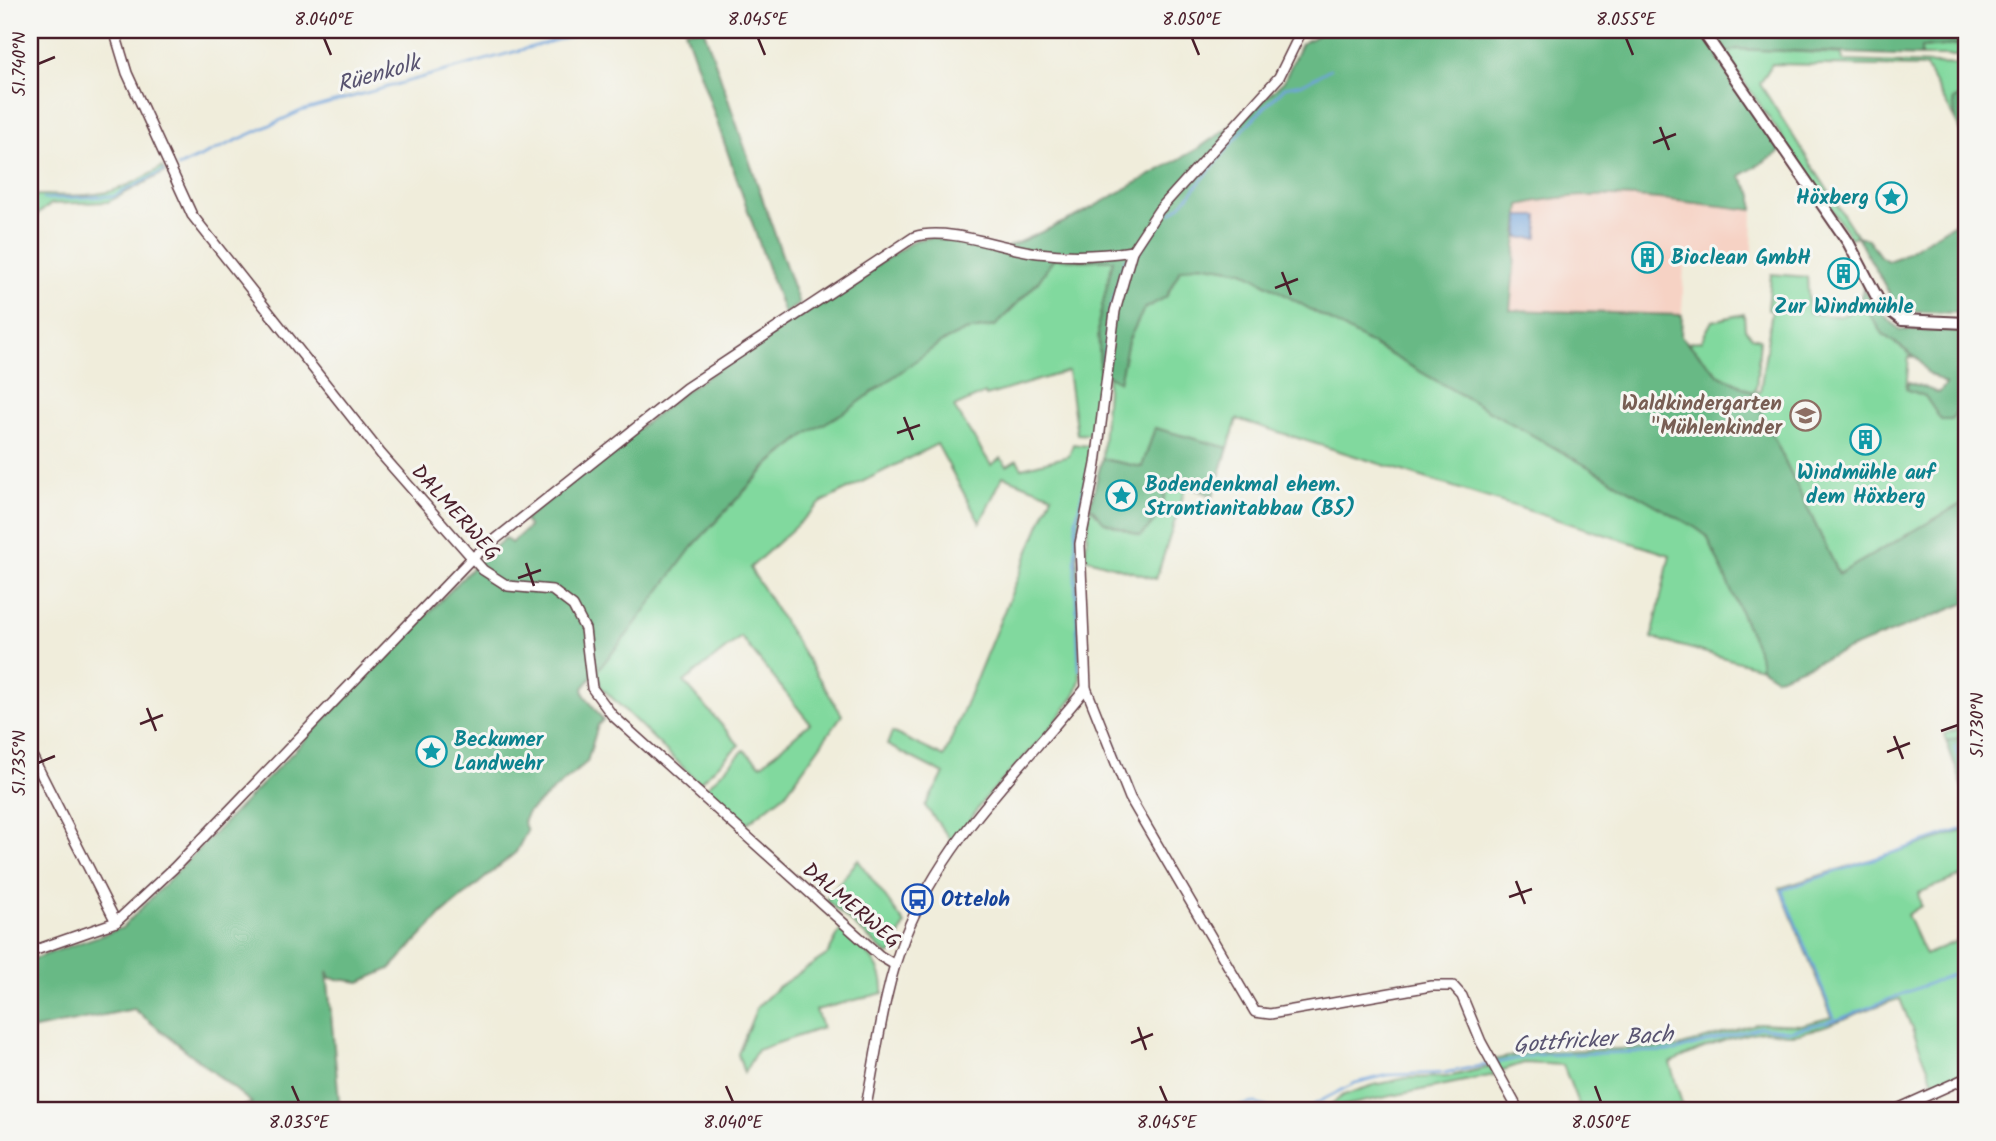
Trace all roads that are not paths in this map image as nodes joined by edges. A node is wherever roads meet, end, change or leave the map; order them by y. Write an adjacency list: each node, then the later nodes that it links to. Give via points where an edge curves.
1 (114, 30): 6 (street, DALMERWEG, via 127,73 192,215 376,448)
2 (1301, 30): 4 (street, via 1279,77 1159,210)
3 (1702, 30): 5 (street, via 1848,242 1880,303 1902,320)
4 (1132, 251): 6 (street, via 1081,257 932,234 914,237 686,388); 7 (street, via 1115,311 1096,464 1080,544)
5 (1966, 323)
6 (471, 558): 9 (street, via 174,868); 11 (street, DALMERWEG, via 498,582 544,588 565,597 585,629 592,688 612,715)
7 (1086, 688): 11 (street, via 977,813 921,901); 14 (street, via 1130,798 1255,1012 1263,1015 1453,986)
8 (30, 752): 9 (street)
9 (116, 922): 10 (street)
10 (30, 952)
11 (895, 965): 13 (street, DALMERWEG)
12 (1966, 1078): 15 (street)
13 (864, 1111)
14 (1519, 1111)
15 (1893, 1111)

